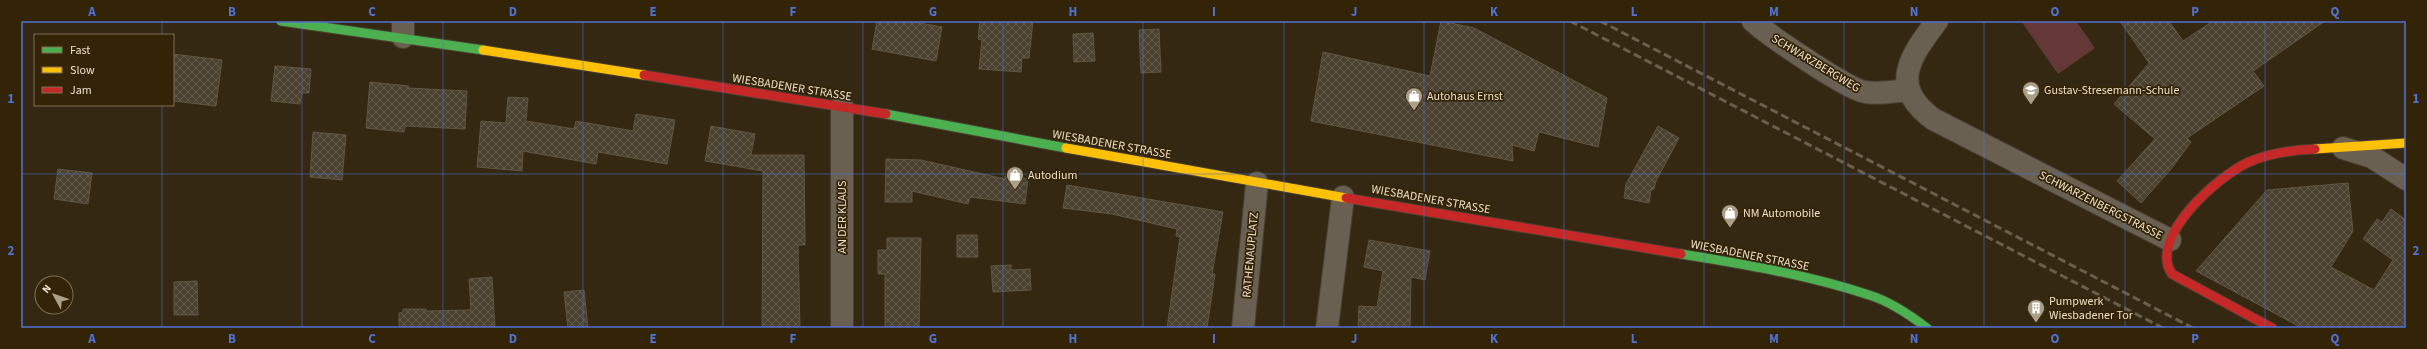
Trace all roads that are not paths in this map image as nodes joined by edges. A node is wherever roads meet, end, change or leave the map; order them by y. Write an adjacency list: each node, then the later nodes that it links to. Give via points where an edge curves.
1 (281, 21): 4 (main road, WIESBADENER STRASSE)
2 (1753, 21): 5 (street, SCHWARZBERGWEG, via 1772,36 1863,92 1881,94)
3 (1937, 21): 5 (street, via 1913,58 1908,75)
4 (403, 29): 6 (main road, WIESBADENER STRASSE)
5 (1908, 90): 12 (street, SCHWARZENBERGSTRASSE, via 1912,99 1933,119)
6 (842, 106): 10 (main road, WIESBADENER STRASSE); 13 (street, AN DER KLAUS)
7 (2406, 143): 8 (main road)
8 (2337, 147): 9 (street, via 2372,157); 12 (main road, via 2275,152 2237,168 2197,201)
9 (2406, 179)
10 (1257, 182): 11 (main road, WIESBADENER STRASSE); 14 (street, RATHENAUPLATZ)
11 (1343, 196): 15 (street); 16 (main road, WIESBADENER STRASSE, via 1766,269 1870,295 1911,316)
12 (2170, 240): 17 (main road, SCHWARZENBERGSTRASSE, via 2165,250 2164,261 2172,274)
13 (842, 328)
14 (1243, 328)
15 (1327, 328)
16 (1927, 328)
17 (2272, 328)

